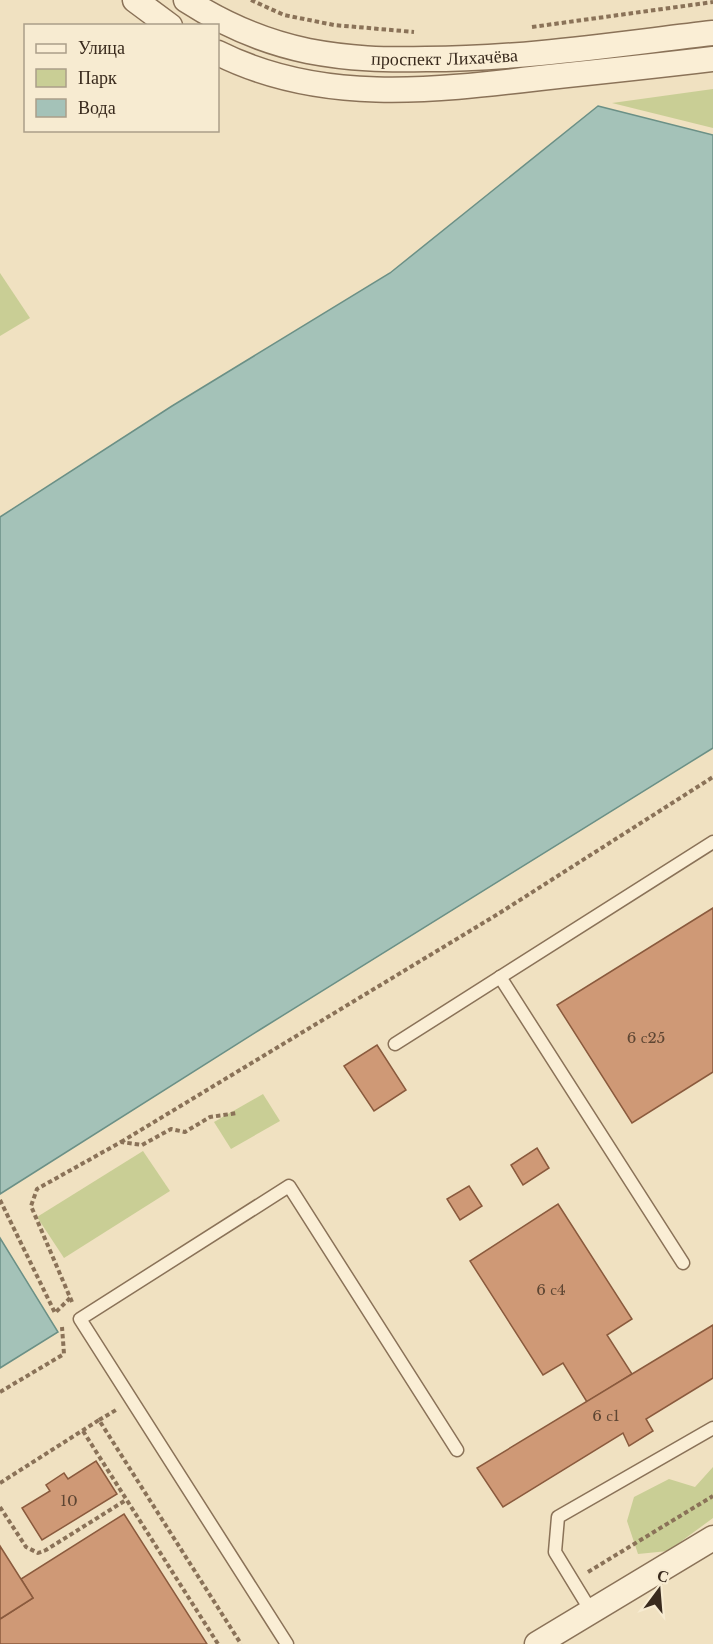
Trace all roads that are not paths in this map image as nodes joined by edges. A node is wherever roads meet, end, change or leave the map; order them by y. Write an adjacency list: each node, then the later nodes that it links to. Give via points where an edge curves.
1 (135, 0): 3 (street)
2 (186, 0): 4 (street, проспект Лихачёва, via 236,28 266,39 370,60 523,55)
3 (167, 24)
4 (713, 33)
5 (219, 52): 6 (street, проспект Лихачёва, via 299,80 368,90 463,87)
6 (713, 60)
7 (713, 842): 8 (lane)
8 (500, 977): 9 (lane); 10 (lane)
9 (395, 1044)
10 (683, 1263)
11 (713, 1428): 14 (lane, via 558,1517 555,1552)
12 (457, 1450): 15 (lane, via 289,1186 80,1319)
13 (713, 1538): 14 (street)
14 (591, 1611): 16 (street)
15 (287, 1644)
16 (537, 1644)

